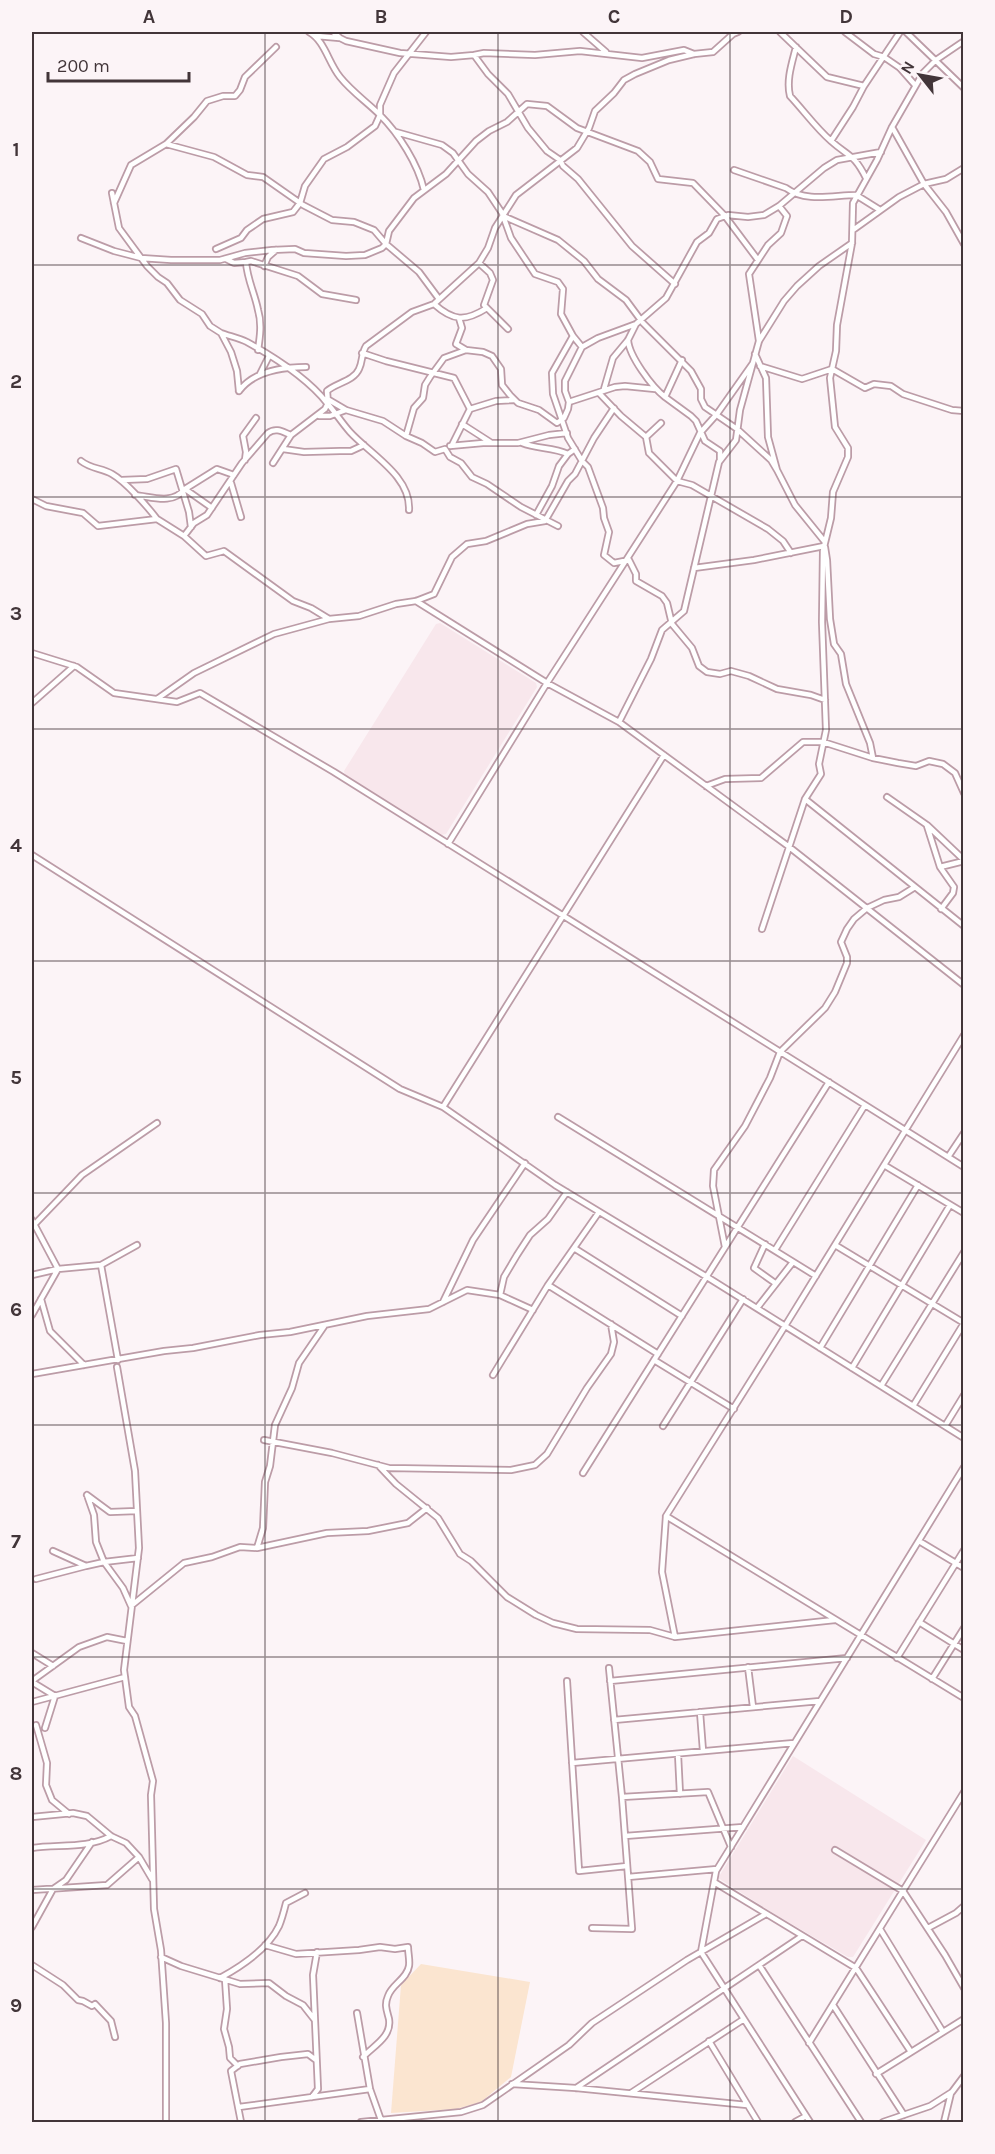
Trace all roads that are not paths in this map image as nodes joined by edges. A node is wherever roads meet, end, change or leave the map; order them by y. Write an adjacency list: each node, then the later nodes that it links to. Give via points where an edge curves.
1 (309, 32): 10 (street)
2 (333, 32): 11 (street)
3 (426, 32): 16 (street)
4 (583, 32): 15 (street)
5 (738, 32): 17 (street, via 713,52)
6 (780, 32): 14 (street)
7 (845, 32): 19 (street)
8 (900, 32): 19 (street)
9 (906, 32): 20 (street)
10 (317, 36): 11 (street); 25 (street, via 339,76)
11 (340, 38): 16 (street)
12 (963, 41): 20 (street)
13 (276, 47): 30 (street, via 245,76 235,96 207,101)
14 (796, 47): 22 (street, via 827,77); 29 (street, via 789,74 790,96)
15 (606, 52): 17 (street, via 642,58 684,50); 18 (street)
16 (409, 53): 18 (street); 25 (street, via 389,84)
17 (694, 54): 27 (street, via 630,76 595,111)
18 (474, 55): 24 (street)
19 (884, 57): 21 (street); 22 (street)
20 (936, 60): 21 (street); 23 (street)
21 (915, 85): 26 (street)
22 (864, 86): 29 (street)
23 (963, 87)
24 (519, 111): 27 (street, via 527,104 547,106); 33 (street, via 484,134); 34 (street, via 547,151)
25 (380, 115): 28 (street); 44 (street, via 365,135 324,159 304,186)
26 (892, 127): 31 (street); 38 (street)
27 (587, 131): 34 (street, via 577,148); 48 (street, via 638,152 650,162 658,179 693,183)
28 (396, 132): 33 (street, via 442,145); 39 (street, via 412,156)
29 (831, 141): 32 (street)
30 (166, 144): 43 (street, via 131,165); 44 (street, via 214,157 247,175 263,177)
31 (881, 152): 32 (street); 37 (street)
32 (852, 156): 37 (street); 41 (street, via 824,168)
33 (459, 160): 39 (street); 47 (street)
34 (560, 160): 47 (street, via 519,191); 62 (street, via 632,246)
35 (963, 168): 38 (street, via 946,180)
36 (734, 170): 41 (street)
37 (866, 178): 42 (street)
38 (924, 184): 46 (street); 53 (street, via 946,212)
39 (424, 190): 52 (street, via 401,214 387,235)
40 (112, 193): 43 (street)
41 (793, 193): 42 (street, via 828,198); 45 (street)
42 (856, 195): 46 (street); 49 (street)
43 (114, 203): 56 (street, via 118,228)
44 (300, 203): 52 (street, via 332,220 367,225); 54 (street, via 293,212 262,219 241,238)
45 (779, 206): 48 (street, via 764,215); 58 (street, via 787,216 781,233)
46 (880, 210): 49 (street)
47 (503, 216): 60 (street); 68 (street, via 563,244 626,300); 72 (street, via 512,238 536,274 558,282 563,289 561,314)
48 (725, 216): 58 (street); 62 (street, via 717,219 709,233 697,242)
49 (853, 230): 51 (street)
50 (81, 238): 56 (street)
51 (852, 243): 74 (street, via 796,286); 86 (street)
52 (386, 244): 55 (street, via 365,255); 63 (street, via 419,272)
53 (963, 244)
54 (216, 249)
55 (277, 250): 57 (street); 61 (street)
56 (141, 258): 57 (street); 71 (street, via 180,300)
57 (225, 259): 59 (street)
58 (758, 260): 74 (street, via 748,274)
59 (246, 262): 61 (street); 76 (street, via 259,311)
60 (479, 263): 63 (street); 66 (street, via 493,277 484,303)
61 (264, 266): 64 (street, via 298,276 322,294)
62 (675, 284): 68 (street, via 666,298)
63 (439, 299): 65 (street)
64 (356, 300)
65 (434, 304): 67 (street, via 445,314); 78 (street, via 412,312)
66 (487, 308): 67 (street, via 473,317); 70 (street)
67 (459, 318): 77 (street, via 462,328 456,344)
68 (641, 320): 69 (street); 81 (street)
69 (636, 324): 73 (street); 75 (street)
70 (508, 329)
71 (221, 333): 76 (street); 88 (street, via 234,362 239,391)
72 (573, 336): 75 (street); 104 (street, via 552,373 554,402)
73 (628, 340): 89 (street, via 613,358); 90 (street, via 628,348)
74 (759, 341): 79 (street)
75 (582, 347): 94 (street, via 565,381)
76 (258, 350): 80 (street)
77 (466, 350): 87 (street, via 444,358); 93 (street, via 496,359 502,385)
78 (362, 353): 87 (street); 95 (street, via 359,370 327,391)
79 (755, 354): 82 (street); 83 (street)
80 (269, 356): 85 (street); 88 (street)
81 (682, 360): 92 (street); 101 (street, via 701,389 705,407)
82 (753, 363): 101 (street); 107 (street)
83 (760, 366): 86 (street, via 802,379); 126 (street, via 766,378 768,437)
84 (306, 367): 85 (street)
85 (288, 369): 88 (street); 95 (street)
86 (832, 369): 99 (street, via 865,388 874,384 891,386 903,394); 145 (street, via 835,427 848,448 848,457 833,492)
87 (434, 373): 97 (street, via 454,378); 111 (street, via 414,408)
88 (260, 374)
89 (604, 389): 90 (street); 91 (street)
90 (656, 389): 92 (street)
91 (599, 393): 94 (street); 96 (street)
92 (665, 397): 109 (street, via 696,421)
93 (515, 400): 97 (street); 104 (street, via 557,423)
94 (569, 402): 104 (street)
95 (328, 403): 98 (street, via 333,401); 100 (street); 102 (street)
96 (614, 408): 112 (street); 123 (street)
97 (470, 409): 106 (street)
98 (346, 410): 100 (street); 111 (street, via 383,421)
99 (963, 411)
100 (336, 414): 102 (street); 115 (street)
101 (717, 414): 107 (street); 109 (street)
102 (316, 417): 110 (street)
103 (256, 418): 121 (street, via 243,436)
104 (562, 420): 108 (street)
105 (661, 423): 112 (street)
106 (462, 424): 113 (street); 116 (street)
107 (737, 429): 124 (street, via 736,440); 126 (street)
108 (567, 433): 114 (street); 119 (street)
109 (700, 433): 124 (street, via 720,451); 130 (street)
110 (291, 435): 117 (street); 121 (street, via 282,430 270,431)
111 (406, 436): 118 (street, via 435,452)
112 (646, 437): 130 (street, via 649,453)
113 (492, 443): 114 (street); 116 (street)
114 (522, 443): 120 (street)
115 (364, 445): 117 (street, via 340,452); 137 (street, via 399,480)
116 (452, 446): 118 (street)
117 (283, 449): 125 (street)
118 (445, 449): 138 (street, via 472,477)
119 (575, 449): 120 (street); 123 (street)
120 (568, 454): 138 (street)
121 (245, 460): 128 (street)
122 (81, 461): 129 (street)
123 (582, 462): 141 (street); 147 (street, via 591,474 609,532 604,555 614,563)
124 (719, 462): 135 (street)
125 (273, 463)
126 (777, 470): 145 (street)
127 (226, 473): 128 (street); 131 (street); 132 (street, via 213,470)
128 (234, 475): 131 (street)
129 (122, 480): 132 (street, via 147,479 174,468); 133 (street)
130 (677, 481): 135 (street, via 692,485); 147 (street)
131 (231, 483): 136 (street); 139 (street)
132 (184, 491): 133 (street, via 166,499); 136 (street); 143 (street)
133 (135, 495): 140 (street)
134 (32, 498): 140 (street, via 46,506 83,513 98,526)
135 (711, 498): 146 (street, via 768,529); 148 (street)
136 (212, 508): 143 (street)
137 (409, 510)
138 (536, 515): 141 (street)
139 (241, 517)
140 (157, 519): 144 (street)
141 (545, 520): 142 (street); 149 (street, via 466,544 452,557 434,594)
142 (558, 526)
143 (191, 527): 144 (street)
144 (184, 536): 150 (street, via 206,556 224,551 293,601)
145 (824, 545): 146 (street); 156 (street); 161 (street, via 834,644 841,654 846,684)
146 (791, 553): 148 (street)
147 (626, 560): 151 (street, via 636,581 667,603); 154 (street)
148 (694, 568): 151 (street, via 684,611)
149 (416, 601): 150 (street); 154 (street)
150 (329, 619): 155 (street, via 274,634 194,673)
151 (671, 622): 156 (street, via 706,672 731,671 777,689); 158 (street, via 662,630)
152 (32, 653): 153 (street)
153 (74, 666): 155 (street, via 114,693); 157 (street)
154 (547, 682): 158 (street); 167 (street)
155 (157, 699): 167 (street, via 177,702 200,693)
156 (825, 700): 159 (street)
157 (32, 704)
158 (619, 722): 160 (street)
159 (824, 742): 161 (street); 162 (street, via 803,742 761,778 725,779); 165 (street, via 821,774)
160 (664, 755): 162 (street); 175 (street)
161 (873, 758): 163 (street, via 916,766 929,761 943,764 955,773)
162 (706, 786): 168 (street)
163 (963, 793)
164 (887, 797): 166 (street)
165 (805, 799): 168 (street); 172 (street)
166 (927, 825): 170 (street); 171 (street)
167 (448, 844): 175 (street)
168 (788, 846): 173 (street); 177 (street)
169 (32, 855): 183 (street, via 400,1089)
170 (963, 860): 171 (street)
171 (940, 867): 174 (street, via 954,888)
172 (915, 887): 173 (street); 174 (street)
173 (867, 908): 178 (street); 180 (street, via 847,929 842,942 847,963 830,1001)
174 (941, 909): 176 (street)
175 (562, 915): 180 (street); 183 (street)
176 (963, 926)
177 (762, 929)
178 (963, 985)
179 (963, 1035): 186 (street)
180 (780, 1052): 181 (street); 197 (street, via 745,1126 714,1170)
181 (829, 1082): 182 (street); 199 (street)
182 (865, 1105): 186 (street); 205 (street)
183 (443, 1107): 189 (street)
184 (558, 1116): 197 (street)
185 (157, 1123): 198 (street, via 82,1175)
186 (905, 1130): 188 (street); 190 (street)
187 (963, 1133): 188 (street)
188 (948, 1157): 191 (street)
189 (525, 1163): 193 (street); 220 (street, via 473,1240)
190 (884, 1165): 192 (street); 202 (street)
191 (963, 1167)
192 (918, 1185): 194 (street); 209 (street)
193 (567, 1192): 195 (street); 217 (street, via 548,1219 530,1235 504,1277)
194 (950, 1205): 196 (street); 216 (street)
195 (599, 1212): 204 (street); 213 (street)
196 (963, 1213)
197 (717, 1215): 199 (street); 203 (street)
198 (32, 1223): 210 (street)
199 (738, 1227): 200 (street); 203 (street)
200 (765, 1244): 205 (street); 214 (street, via 754,1268)
201 (137, 1245): 208 (street)
202 (835, 1245): 209 (street); 212 (street)
203 (725, 1247): 213 (street)
204 (574, 1248): 215 (street); 225 (street)
205 (775, 1250): 207 (street)
206 (963, 1252): 221 (street)
207 (793, 1262): 212 (street); 214 (street)
208 (101, 1265): 210 (street); 232 (street)
209 (870, 1266): 216 (street); 230 (street)
210 (58, 1269): 211 (street); 218 (street)
211 (32, 1275)
212 (816, 1276): 229 (street)
213 (707, 1277): 219 (street); 225 (street)
214 (775, 1283): 222 (street)
215 (548, 1285): 223 (street); 228 (street)
216 (902, 1285): 221 (street); 236 (street)
217 (500, 1294): 220 (street, via 466,1290); 223 (street)
218 (41, 1299): 224 (street); 234 (street, via 50,1331)
219 (743, 1299): 222 (street); 239 (street)
220 (442, 1303): 227 (street, via 429,1309)
221 (932, 1304): 226 (street); 240 (street)
222 (757, 1308): 229 (street)
223 (533, 1310): 238 (street)
224 (32, 1315)
225 (682, 1316): 231 (street)
226 (963, 1323): 242 (street)
227 (325, 1324): 232 (street); 248 (street, via 299,1363 275,1425)
228 (611, 1324): 231 (street); 249 (street, via 611,1354 547,1454 535,1465 511,1470)
229 (785, 1326): 230 (street); 243 (street)
230 (820, 1348): 236 (street)
231 (658, 1354): 233 (street)
232 (118, 1360): 234 (street)
233 (654, 1360): 239 (street); 251 (street)
234 (84, 1365): 237 (street)
235 (117, 1367): 253 (street, via 135,1470)
236 (852, 1368): 240 (street)
237 (32, 1374)
238 (493, 1375)
239 (690, 1383): 243 (street); 244 (street)
240 (881, 1386): 242 (street)
241 (963, 1395): 245 (street)
242 (913, 1406): 245 (street)
243 (734, 1409): 254 (street)
244 (663, 1426)
245 (945, 1426): 246 (street)
246 (963, 1438)
247 (264, 1440): 248 (street)
248 (273, 1442): 249 (street); 256 (street)
249 (378, 1465): 252 (street)
250 (963, 1467): 255 (street)
251 (583, 1473)
252 (427, 1508): 256 (street, via 408,1523 368,1531 327,1533); 270 (street, via 438,1518 460,1554 507,1597 536,1615 577,1629 650,1630)
253 (136, 1511): 259 (street); 260 (street, via 110,1512 87,1495)
254 (666, 1516): 266 (street); 270 (street, via 662,1572)
255 (920, 1541): 261 (street); 269 (street)
256 (257, 1548): 265 (street, via 240,1547 184,1563)
257 (963, 1550): 261 (street)
258 (53, 1551): 262 (street)
259 (138, 1558): 260 (street); 265 (street)
260 (104, 1562): 262 (street); 265 (street)
261 (956, 1563): 263 (street); 267 (street)
262 (86, 1566): 264 (street)
263 (963, 1568)
264 (36, 1580)
265 (131, 1606): 271 (street)
266 (835, 1620): 269 (street); 270 (street)
267 (919, 1622): 272 (street); 276 (street)
268 (963, 1628): 272 (street)
269 (861, 1635): 275 (street); 276 (street)
270 (675, 1637)
271 (127, 1641): 277 (street, via 107,1638 79,1647); 280 (street)
272 (954, 1644): 273 (street); 281 (street)
273 (963, 1650)
274 (32, 1653): 277 (street)
275 (847, 1658): 279 (street); 287 (street)
276 (897, 1658): 281 (street)
277 (53, 1666): 282 (street)
278 (609, 1668): 284 (street)
279 (748, 1668): 284 (street); 289 (street)
280 (125, 1677): 285 (street); 317 (street, via 129,1707 153,1781)
281 (932, 1679): 286 (street)
282 (32, 1681): 285 (street)
283 (567, 1681): 298 (street)
284 (610, 1681): 291 (street)
285 (55, 1696): 288 (street); 293 (street)
286 (963, 1698)
287 (820, 1701): 289 (street); 294 (street)
288 (32, 1702)
289 (753, 1707): 290 (street)
290 (700, 1712): 291 (street); 295 (street)
291 (614, 1720): 297 (street)
292 (36, 1725): 302 (street, via 47,1763 46,1785 52,1800)
293 (45, 1728)
294 (795, 1743): 295 (street); 304 (street)
295 (703, 1751): 296 (street)
296 (678, 1754): 297 (street); 300 (street)
297 (618, 1759): 298 (street); 301 (street)
298 (572, 1763): 314 (street, via 579,1872)
299 (963, 1792): 321 (street)
300 (680, 1794): 301 (street); 305 (street, via 708,1792)
301 (622, 1797): 307 (street)
302 (69, 1814): 303 (street); 306 (street, via 87,1816)
303 (32, 1817)
304 (743, 1827): 305 (street); 311 (street)
305 (725, 1829): 307 (street); 311 (street)
306 (111, 1836): 309 (street); 313 (street, via 126,1843)
307 (625, 1836): 314 (street)
308 (32, 1842): 310 (street)
309 (92, 1842): 310 (street); 319 (street, via 66,1880)
310 (33, 1847)
311 (731, 1847): 315 (street)
312 (835, 1850): 321 (street)
313 (139, 1857): 317 (street); 319 (street, via 107,1885)
314 (627, 1866): 316 (street)
315 (717, 1869): 316 (street); 318 (street)
316 (628, 1878): 326 (street, via 632,1929)
317 (154, 1882): 333 (street)
318 (714, 1882): 324 (street); 332 (street)
319 (53, 1889): 320 (street); 325 (street)
320 (32, 1890)
321 (903, 1890): 327 (street); 328 (street)
322 (305, 1893): 330 (street, via 286,1903 278,1927)
323 (963, 1906): 327 (street)
324 (766, 1914): 329 (street); 332 (street)
325 (32, 1927)
326 (592, 1928)
327 (928, 1928): 339 (street)
328 (880, 1929): 336 (street); 345 (street)
329 (802, 1936): 335 (street); 336 (street)
330 (265, 1945): 331 (street, via 296,1954); 337 (street, via 243,1966)
331 (316, 1952): 342 (street); 350 (street, via 408,1947 407,1974 389,1992 386,2001 386,2034)
332 (701, 1952): 338 (street); 355 (street, via 596,2021)
333 (161, 1958): 337 (street); 366 (street, via 166,2023)
334 (32, 1965): 346 (street, via 78,2000 95,2004 111,2021)
335 (759, 1965): 338 (street); 348 (street)
336 (856, 1968): 340 (street); 349 (street)
337 (222, 1978): 342 (street, via 240,1984 269,1983 303,2005); 352 (street, via 227,2009 224,2029 230,2058)
338 (724, 1989): 343 (street); 356 (street)
339 (963, 1989)
340 (833, 2005): 348 (street); 353 (street)
341 (357, 2013): 350 (street)
342 (314, 2019): 351 (street)
343 (744, 2019): 347 (street); 364 (street)
344 (963, 2019): 345 (street)
345 (943, 2032): 349 (street)
346 (115, 2037)
347 (709, 2042): 359 (street); 361 (street)
348 (810, 2043): 372 (street)
349 (910, 2052): 353 (street)
350 (363, 2057): 357 (street)
351 (316, 2060): 352 (street, via 308,2055 281,2057); 360 (street, via 318,2089)
352 (238, 2066): 362 (street, via 231,2071)
353 (876, 2074): 363 (street)
354 (963, 2076): 358 (street)
355 (512, 2084): 356 (street); 365 (street, via 483,2104 461,2112)
356 (576, 2088): 359 (street)
357 (370, 2089): 360 (street); 365 (street)
358 (952, 2092): 363 (street); 374 (street)
359 (630, 2093): 361 (street)
360 (312, 2097): 362 (street)
361 (747, 2105): 369 (street)
362 (239, 2108): 367 (street)
363 (904, 2115): 373 (street)
364 (806, 2116): 370 (street); 371 (street)
365 (378, 2121): 368 (street)
366 (166, 2122)
367 (241, 2122)
368 (361, 2122)
369 (758, 2122)
370 (795, 2122)
371 (810, 2122)
372 (861, 2122)
373 (883, 2122)
374 (944, 2122)

